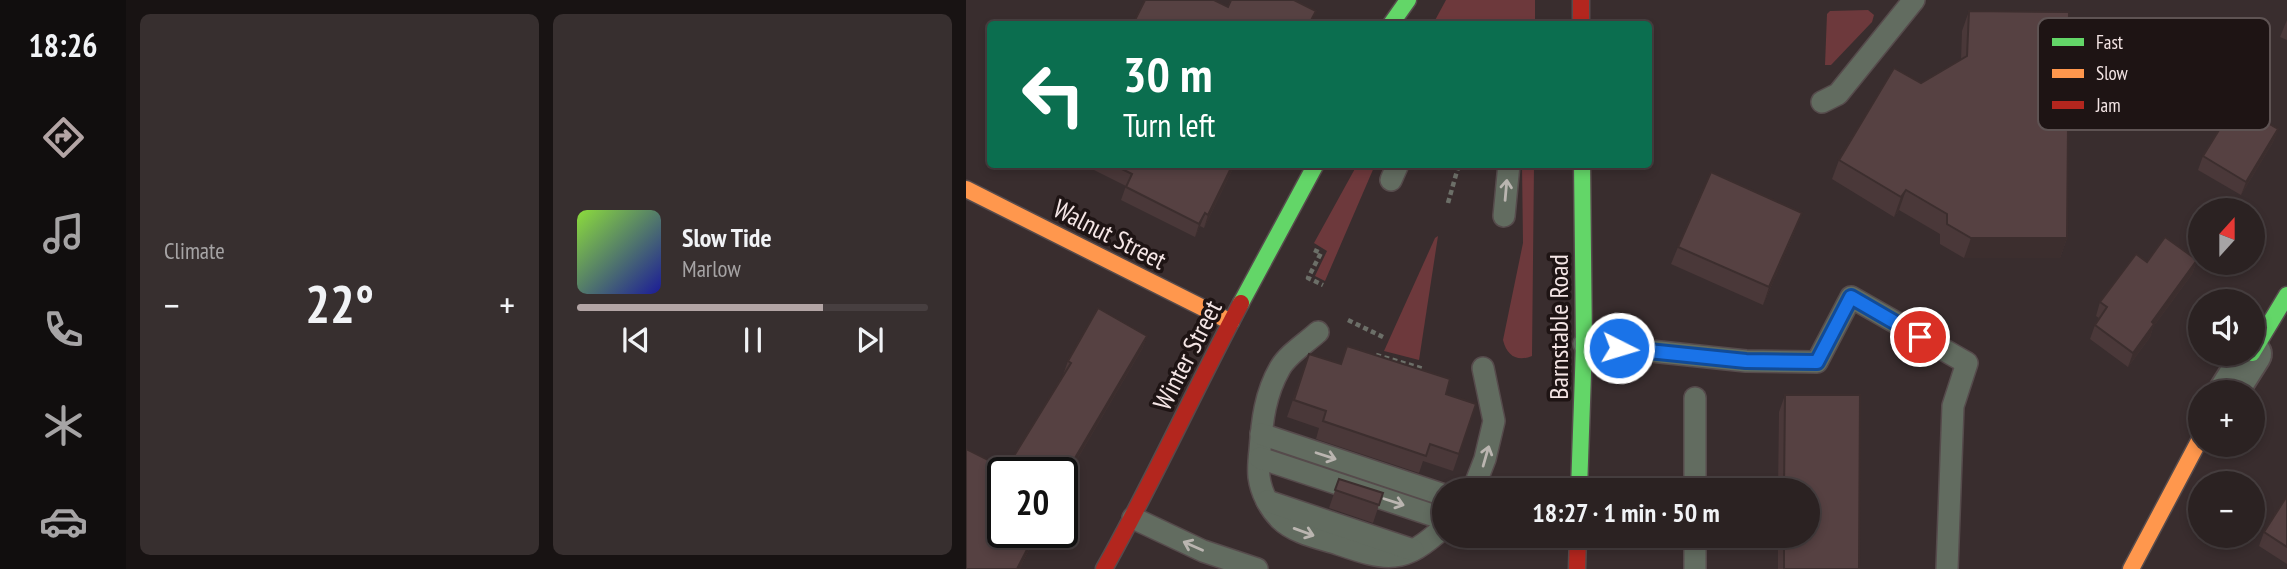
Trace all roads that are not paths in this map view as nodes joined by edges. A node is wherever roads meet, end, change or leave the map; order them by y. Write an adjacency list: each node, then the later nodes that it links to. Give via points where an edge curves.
1 (1581, 0): 5 (street)
2 (1914, 0): 6 (lane, via 1839,94)
3 (1403, 3): 4 (street)
4 (1393, 21)
5 (1581, 21)
6 (1822, 102)
7 (1314, 168): 13 (street, Winter Street)
8 (1508, 168): 11 (lane, one-way to 8)
9 (1582, 168): 16 (street, Barnstable Road)
10 (966, 189): 13 (street, Walnut Street)
11 (1504, 216)
12 (2287, 295): 14 (street)
13 (1231, 322): 27 (street, Winter Street)
14 (2265, 331)
15 (1318, 332): 19 (lane, via 1281,366 1268,392)
16 (1584, 344): 23 (street, Barnstable Road); 35 (lane, via 1746,361 1817,362 1851,297 1967,363 1953,406)
17 (1483, 368): 22 (lane, one-way to 17, via 1494,421)
18 (1695, 398): 24 (lane)
19 (1261, 435): 21 (lane); 25 (lane, one-way to 25)
20 (2190, 457): 36 (street)
21 (1259, 458): 26 (lane, one-way to 26); 28 (lane, one-way to 28, via 1258,474 1267,501 1295,530 1389,558 1413,550)
22 (1478, 478)
23 (1579, 478)
24 (1695, 478)
25 (1432, 491)
26 (1432, 515)
27 (1133, 518): 31 (street, Winter Street); 32 (lane, one-way to 27, via 1203,551)
28 (1432, 536)
29 (1578, 548): 33 (street)
30 (1695, 548): 34 (lane)
31 (1104, 569)
32 (1257, 569)
33 (1577, 569)
34 (1695, 569)
35 (1947, 569)
36 (2131, 569)

